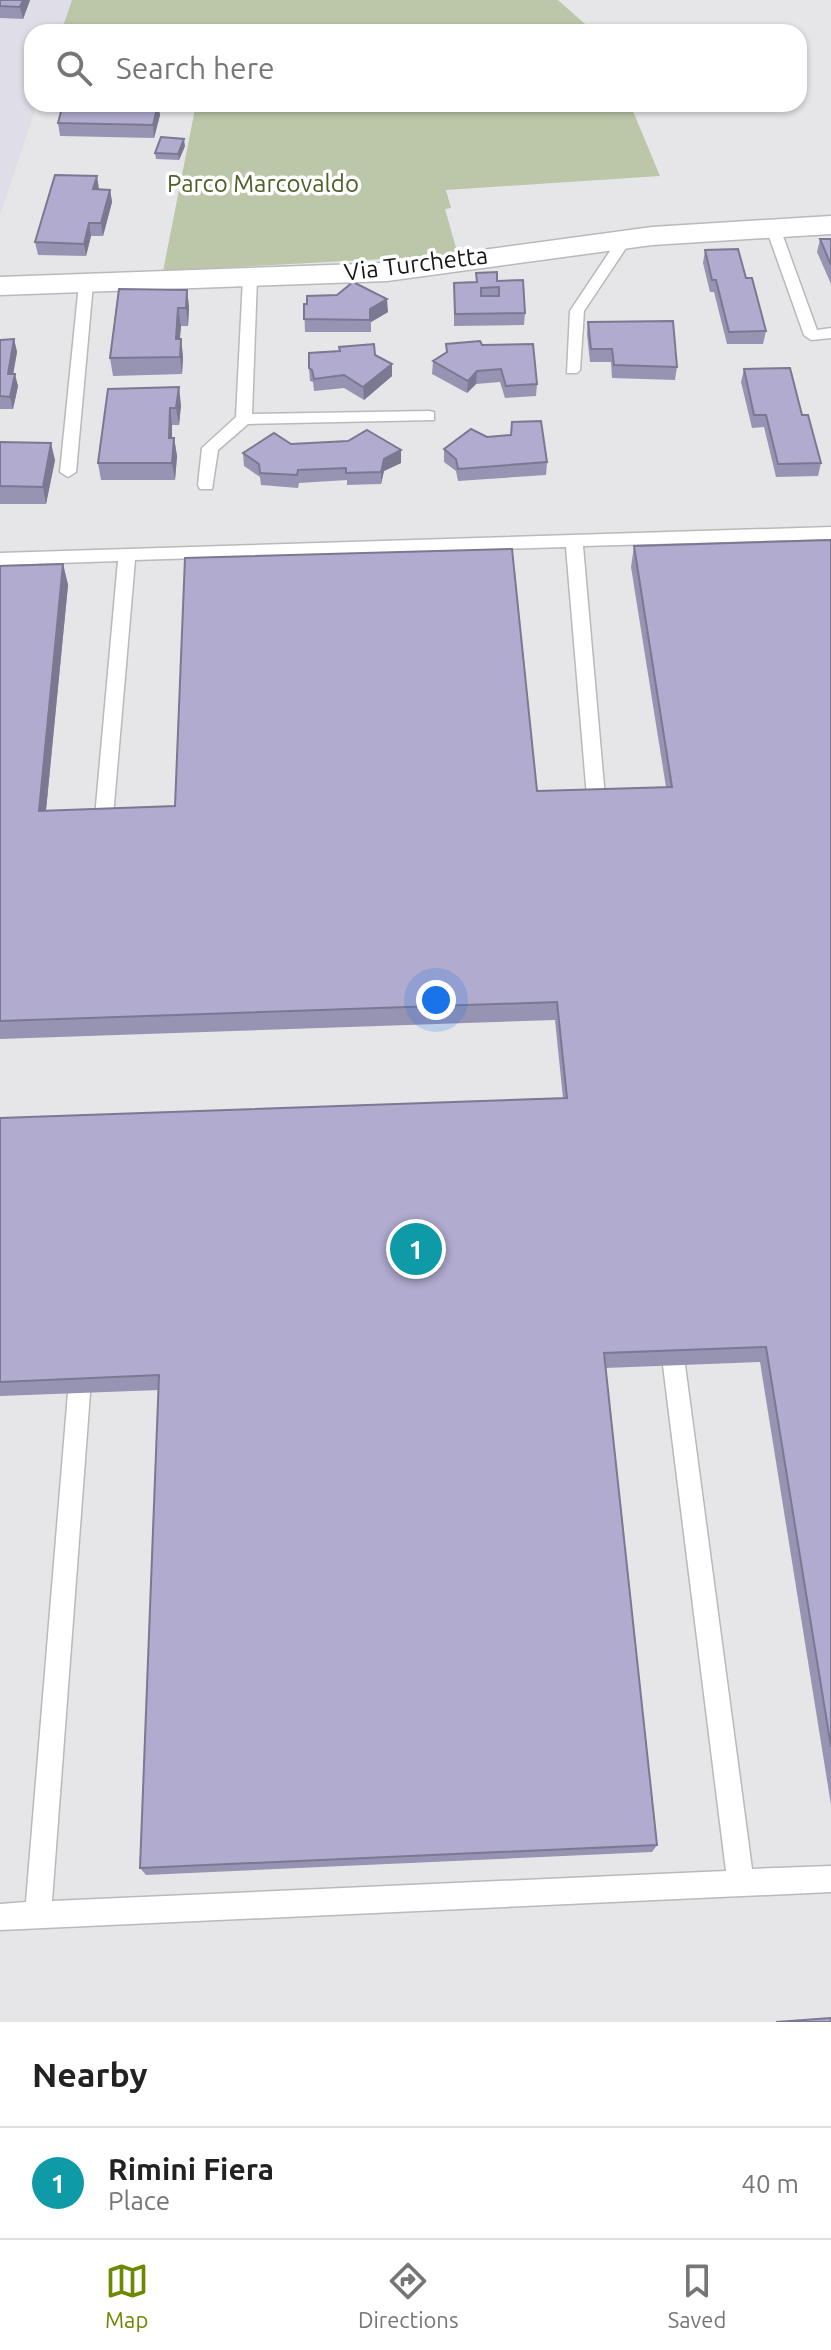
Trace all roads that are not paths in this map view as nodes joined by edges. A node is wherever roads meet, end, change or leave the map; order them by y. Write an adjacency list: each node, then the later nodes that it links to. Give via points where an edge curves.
1 (831, 225): 2 (street, Via Turchetta)
2 (773, 228): 3 (street, Via Turchetta); 7 (lane, via 811,335)
3 (625, 239): 4 (street, Via Turchetta, via 387,272); 8 (lane, via 577,311)
4 (250, 278): 5 (street, Via Turchetta); 10 (lane)
5 (86, 284): 6 (street, Via Turchetta); 11 (lane)
6 (0, 286)
7 (831, 333)
8 (572, 370)
9 (429, 416): 10 (lane)
10 (244, 419): 12 (lane, via 210,448)
11 (68, 472)
12 (206, 485)
13 (831, 533): 14 (lane)
14 (574, 541): 15 (lane); 17 (lane)
15 (127, 555): 16 (lane); 18 (lane)
16 (0, 559)
17 (597, 809)
18 (103, 828)
19 (674, 1365): 22 (lane)
20 (79, 1393): 23 (lane)
21 (831, 1879): 22 (lane)
22 (741, 1883): 23 (lane)
23 (38, 1915): 24 (lane)
24 (0, 1917)

